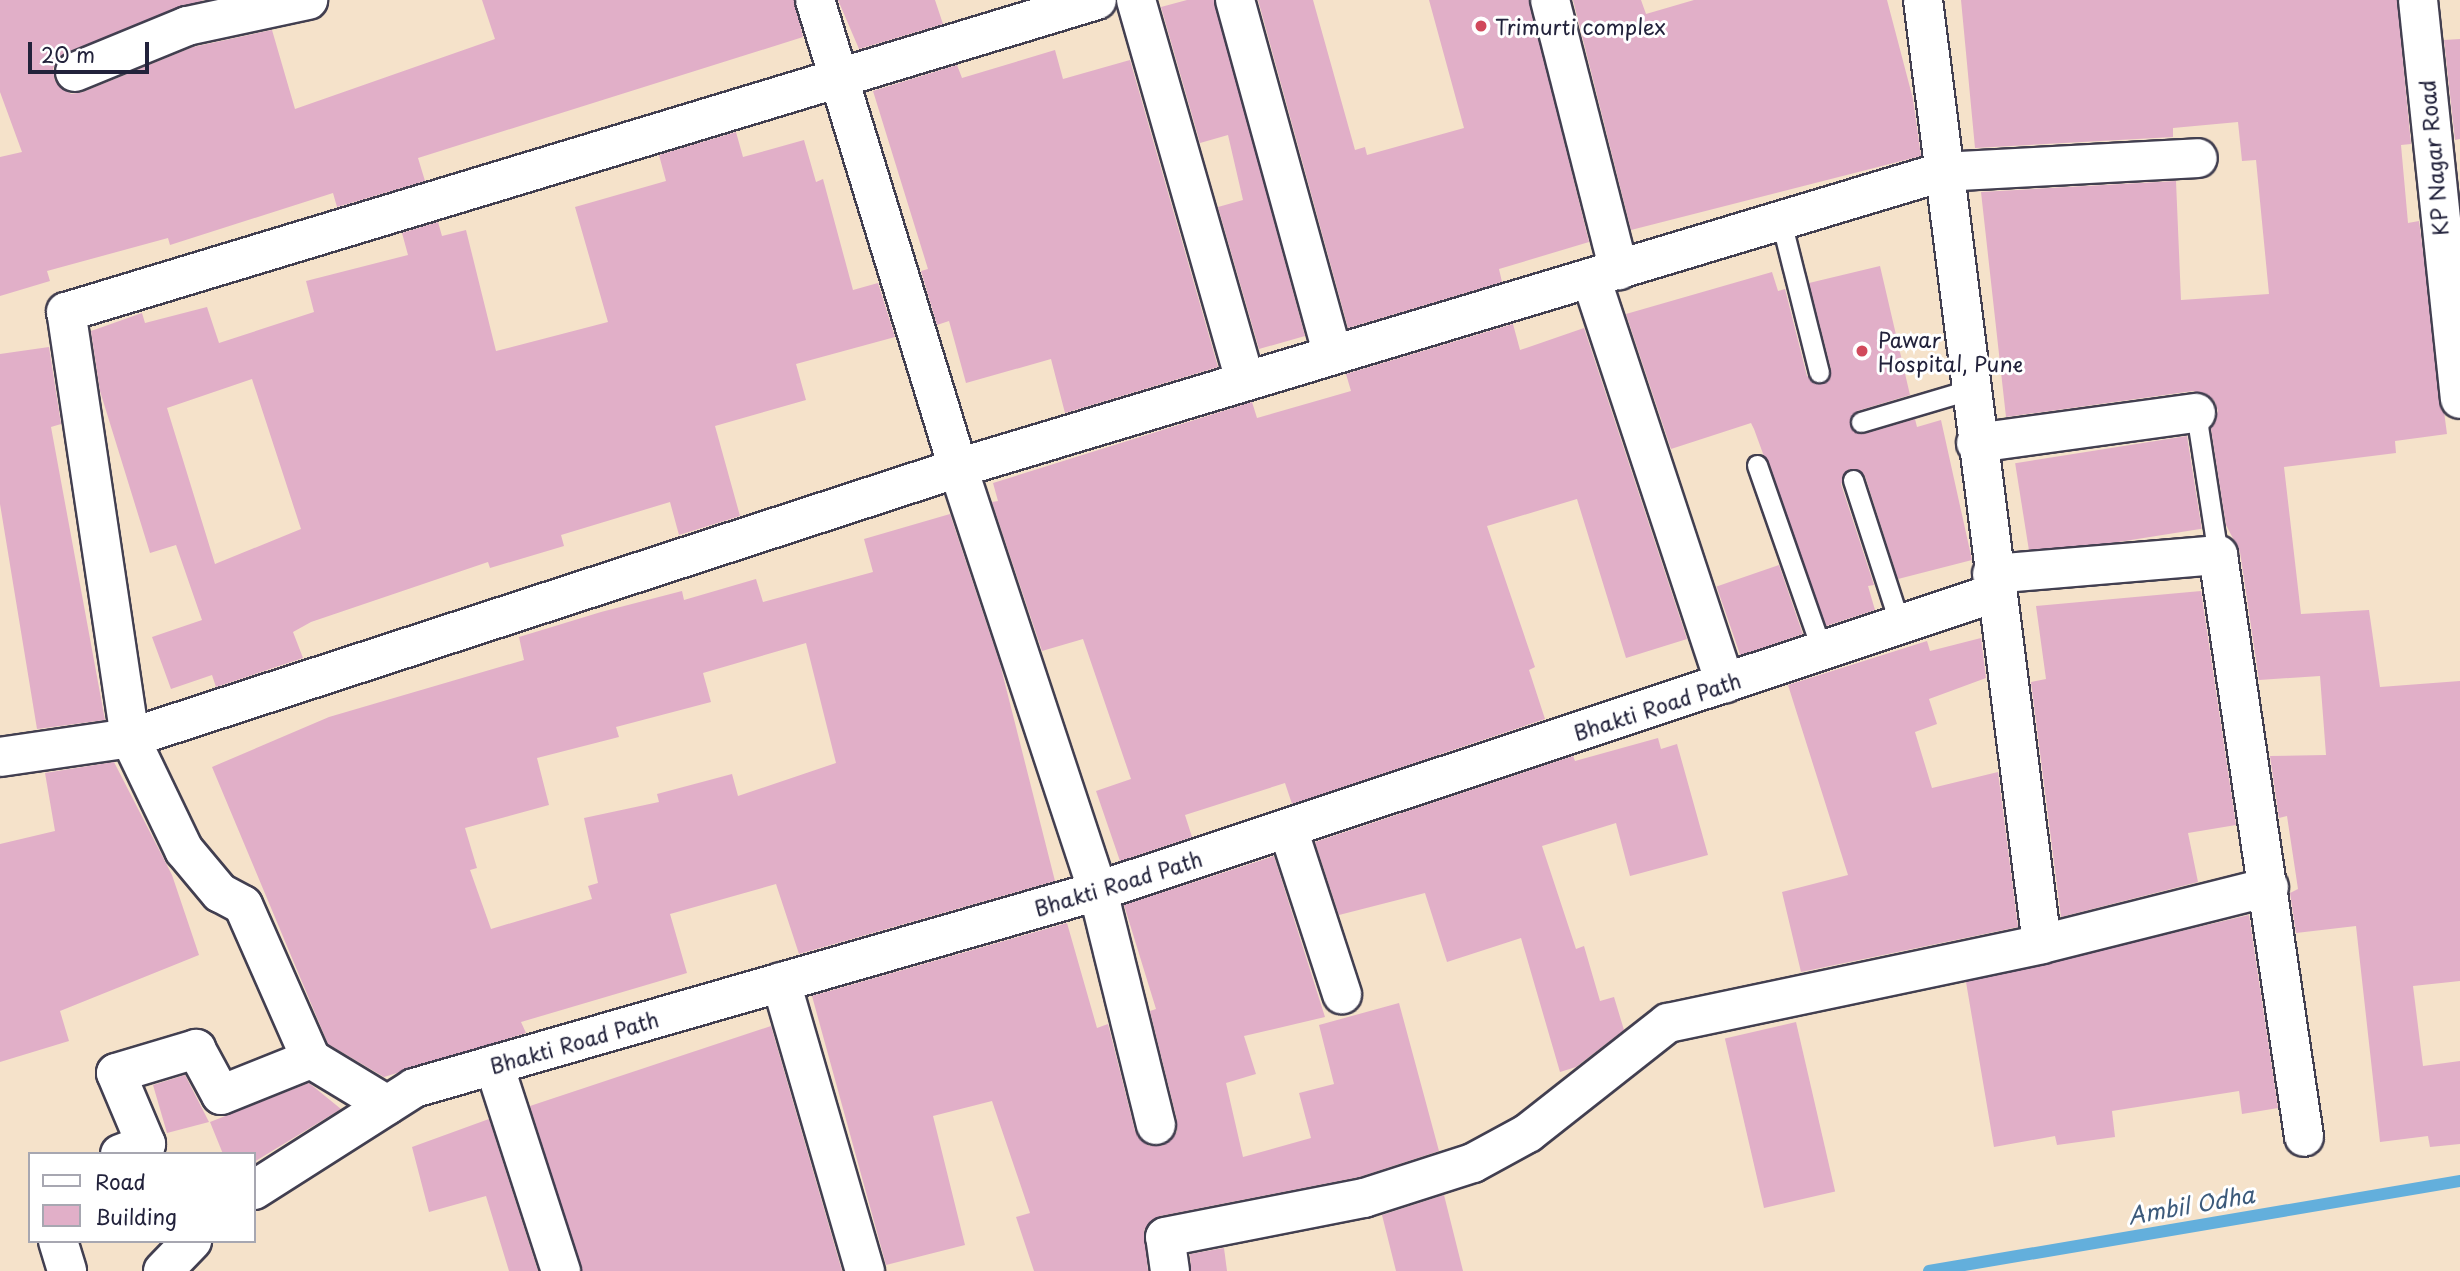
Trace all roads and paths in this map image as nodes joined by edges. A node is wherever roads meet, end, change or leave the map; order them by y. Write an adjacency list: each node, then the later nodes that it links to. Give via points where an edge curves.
1 (308, 0): 9 (street)
2 (815, 0): 11 (street)
3 (1097, 0): 11 (street)
4 (1136, 0): 19 (street)
5 (1235, 0): 17 (street)
6 (1550, 0): 15 (street)
7 (1923, 0): 13 (street)
8 (2418, 0): 16 (street, KP Nagar Road)
9 (182, 13): 10 (street)
10 (75, 72)
11 (838, 77): 26 (street); 33 (street, via 66,312)
12 (2198, 158): 13 (street)
13 (1942, 172): 14 (street); 20 (street)
14 (1781, 221): 15 (street); 18 (lane)
15 (1605, 274): 17 (street); 32 (street)
16 (2453, 284): 21 (street, KP Nagar Road)
17 (1333, 355): 19 (street)
18 (1819, 372)
19 (1245, 381): 26 (street)
20 (1969, 390): 23 (lane); 24 (street)
21 (2460, 399)
22 (2196, 413): 24 (street); 28 (lane)
23 (1861, 422)
24 (1976, 443): 29 (street)
25 (1757, 465): 31 (lane)
26 (958, 468): 33 (street); 37 (street)
27 (1853, 480): 30 (lane)
28 (2218, 555): 29 (street, Bhakti Road Path); 36 (street)
29 (1994, 584): 30 (street, Bhakti Road Path); 38 (street)
30 (1900, 625): 31 (street, Bhakti Road Path)
31 (1822, 651): 32 (street, Bhakti Road Path)
32 (1725, 683): 35 (street, Bhakti Road Path)
33 (130, 738): 34 (street); 41 (street, via 184,850 220,893 243,905)
34 (0, 757)
35 (1288, 829): 37 (street, Bhakti Road Path); 40 (street)
36 (2269, 887): 38 (street); 45 (street)
37 (1098, 891): 39 (street, Bhakti Road Path); 44 (street)
38 (2042, 944): 54 (street, via 1668,1023 1528,1133 1473,1163 1364,1198 1165,1237)
39 (781, 982): 42 (street, Bhakti Road Path); 53 (street)
40 (1342, 994)
41 (311, 1059): 43 (street); 46 (street, via 221,1095 196,1049 116,1073 146,1144)
42 (494, 1065): 43 (street, Bhakti Road Path, via 414,1088); 52 (street)
43 (387, 1105): 47 (street, Bhakti Road Path)
44 (1156, 1125)
45 (2304, 1137)
46 (125, 1152)
47 (256, 1189)
48 (59, 1243): 50 (street)
49 (190, 1243): 51 (street)
50 (67, 1271)
51 (163, 1271)
52 (561, 1271)
53 (865, 1271)
54 (1170, 1271)

